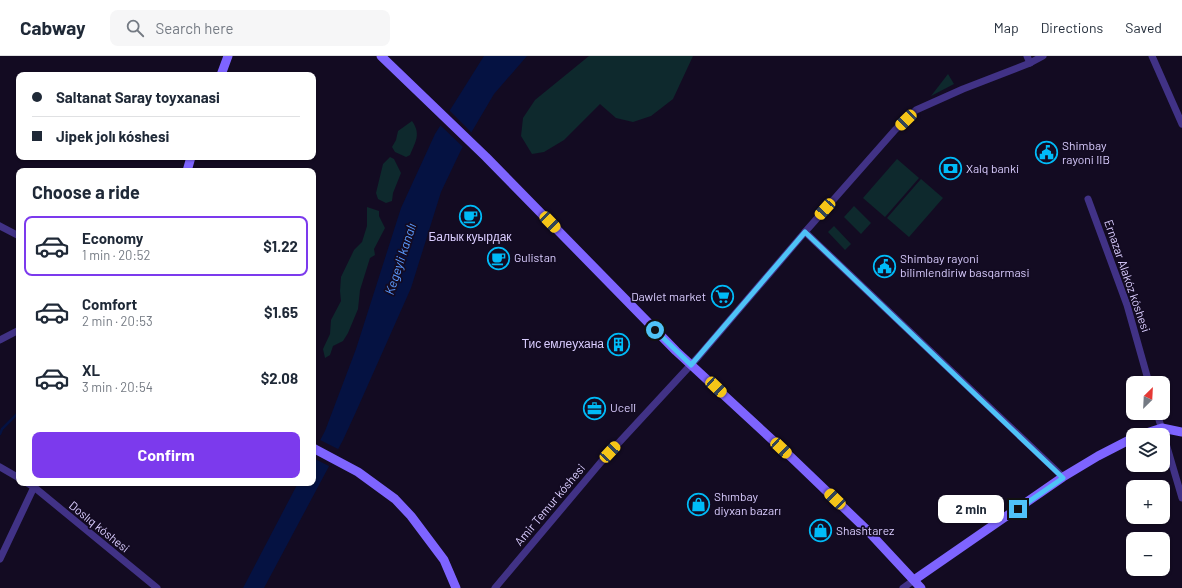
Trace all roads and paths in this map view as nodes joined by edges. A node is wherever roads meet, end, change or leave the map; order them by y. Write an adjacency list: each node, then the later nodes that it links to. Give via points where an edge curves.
1 (381, 56): 15 (street, via 486,157)
2 (1027, 56): 6 (street)
3 (1043, 56): 6 (street, Amir Temur kóshesi)
4 (1152, 56): 8 (street)
5 (228, 57): 7 (street)
6 (1030, 63): 11 (street, Amir Temur kóshesi, via 916,110 895,130)
7 (222, 72)
8 (1182, 124)
9 (1088, 199): 16 (street, Ernazar Alakóz kóshesi, via 1127,305)
10 (0, 226): 12 (street)
11 (805, 232): 15 (street, Amir Temur kóshesi); 26 (street)
12 (16, 234)
13 (16, 332): 14 (street)
14 (0, 340)
15 (691, 365): 30 (street, via 867,530); 33 (street, Amir Temur kóshesi, via 601,462)
16 (1147, 376)
17 (1159, 420): 18 (street)
18 (1162, 428)
19 (1170, 430): 20 (street)
20 (1182, 432)
21 (1126, 442): 26 (street)
22 (316, 450): 32 (street, via 343,463 378,486 402,506 444,560)
23 (1170, 456): 28 (street)
24 (0, 467): 25 (street)
25 (16, 476)
26 (1063, 478): 30 (street)
27 (34, 487): 29 (street); 31 (street, Doslıq kóshesi)
28 (1182, 498)
29 (0, 559)
30 (914, 580): 34 (street); 35 (street)
31 (157, 588)
32 (456, 588)
33 (494, 588)
34 (903, 588)
35 (921, 588)

